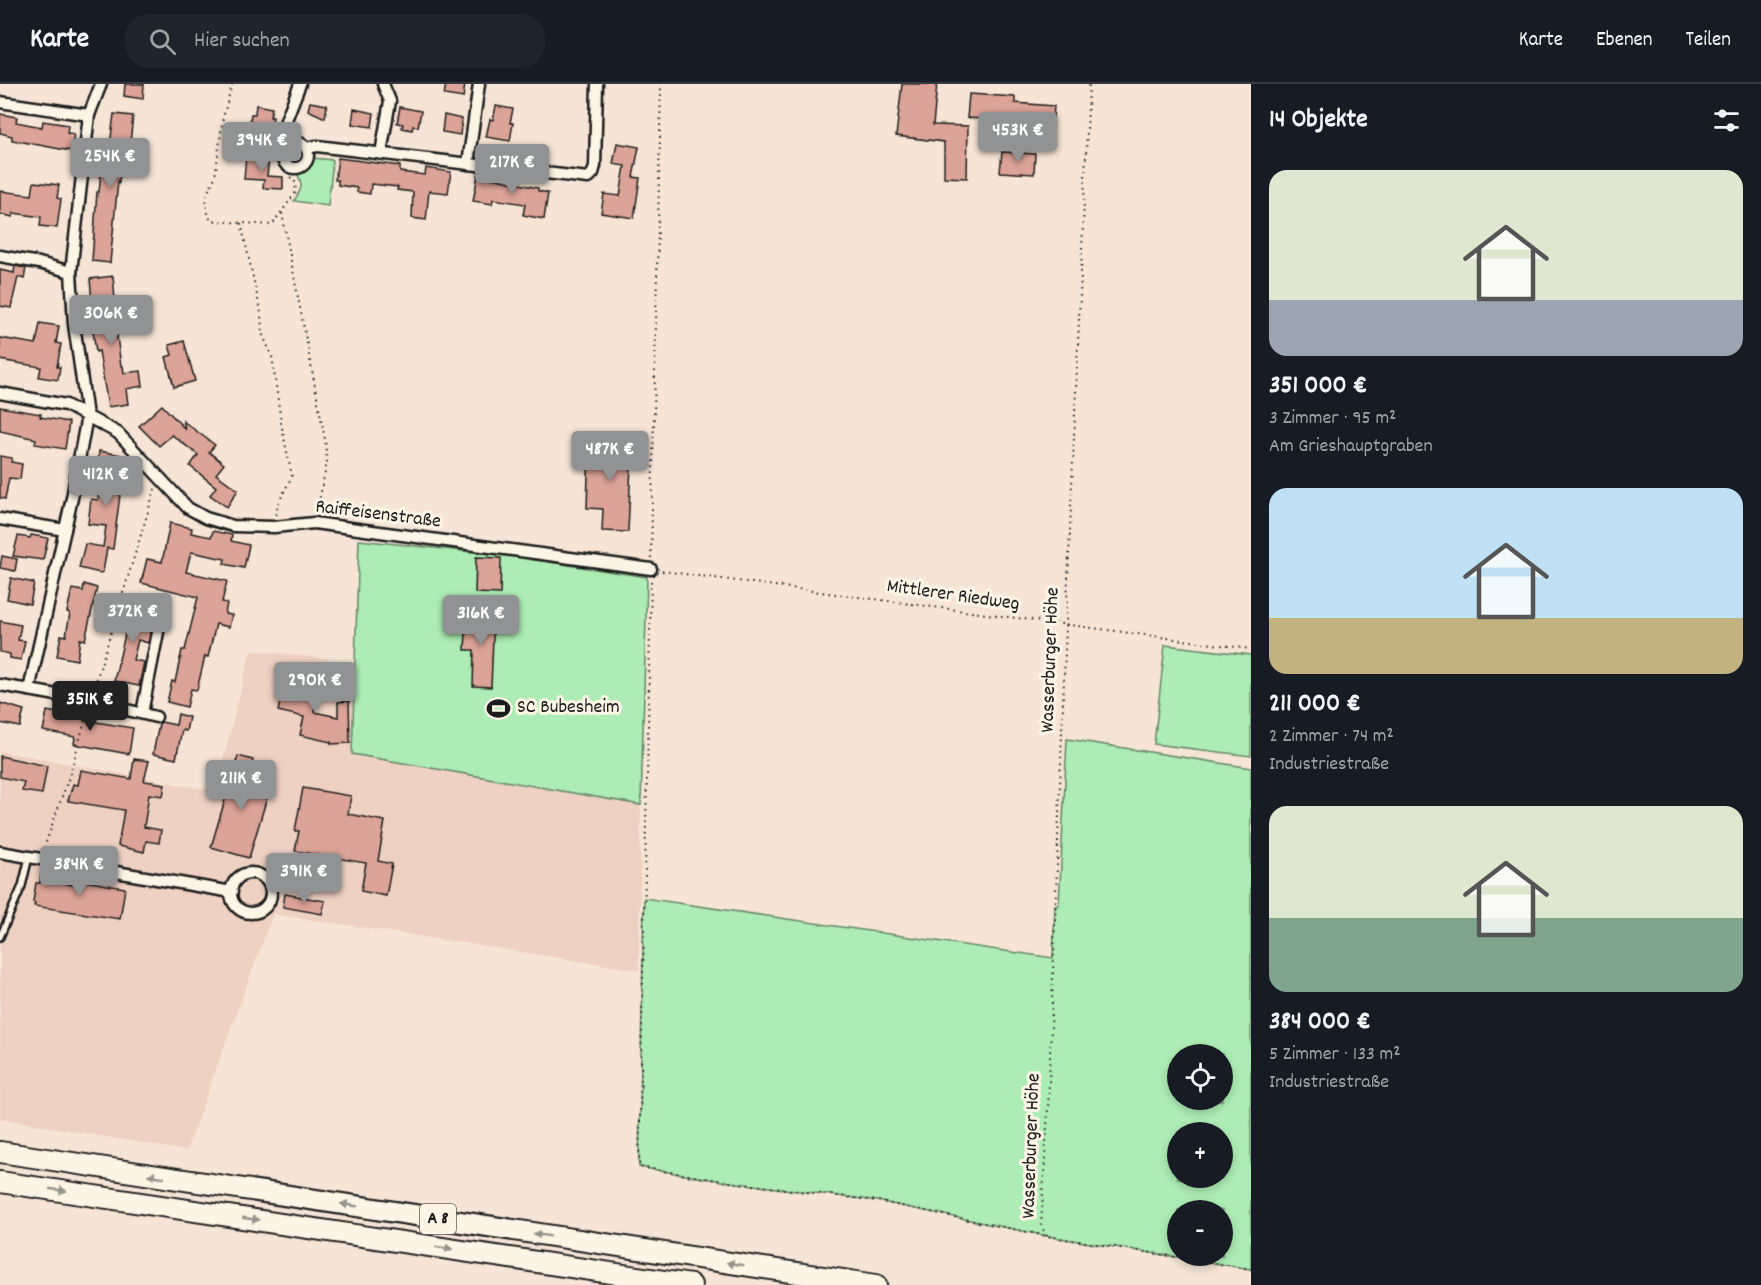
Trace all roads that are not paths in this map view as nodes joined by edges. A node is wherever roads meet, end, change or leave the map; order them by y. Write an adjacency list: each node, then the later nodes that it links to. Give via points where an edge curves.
1 (101, 84): 7 (street)
2 (300, 84): 8 (street, via 286,120)
3 (383, 84): 10 (street, via 390,101)
4 (478, 84): 11 (street)
5 (597, 84): 11 (street, via 595,166 588,178)
6 (0, 102): 7 (street)
7 (89, 115): 13 (street)
8 (288, 143): 9 (street, via 296,142); 9 (street, via 282,157 292,167 304,164)
9 (306, 148): 10 (street)
10 (381, 153): 11 (street)
11 (468, 164)
12 (0, 256): 13 (street)
13 (71, 272): 15 (street)
14 (0, 393): 15 (street, Raiffeisenstraße, via 66,405)
15 (87, 416): 17 (street); 18 (street, Raiffeisenstraße, via 118,433 188,507 206,518 233,526 314,524)
16 (0, 519): 17 (street)
17 (65, 530): 21 (street)
18 (651, 569)
19 (161, 617): 22 (street)
20 (0, 685): 21 (street)
21 (29, 690): 22 (street)
22 (142, 713): 23 (street)
23 (156, 717)
24 (0, 852): 25 (street)
25 (35, 858): 26 (street); 27 (lane)
26 (232, 892)
27 (0, 937)
28 (0, 1152): 31 (highway, A 8, one-way to 28)
29 (0, 1182): 30 (highway, A 8, one-way to 30)
30 (691, 1285)
31 (876, 1285)

